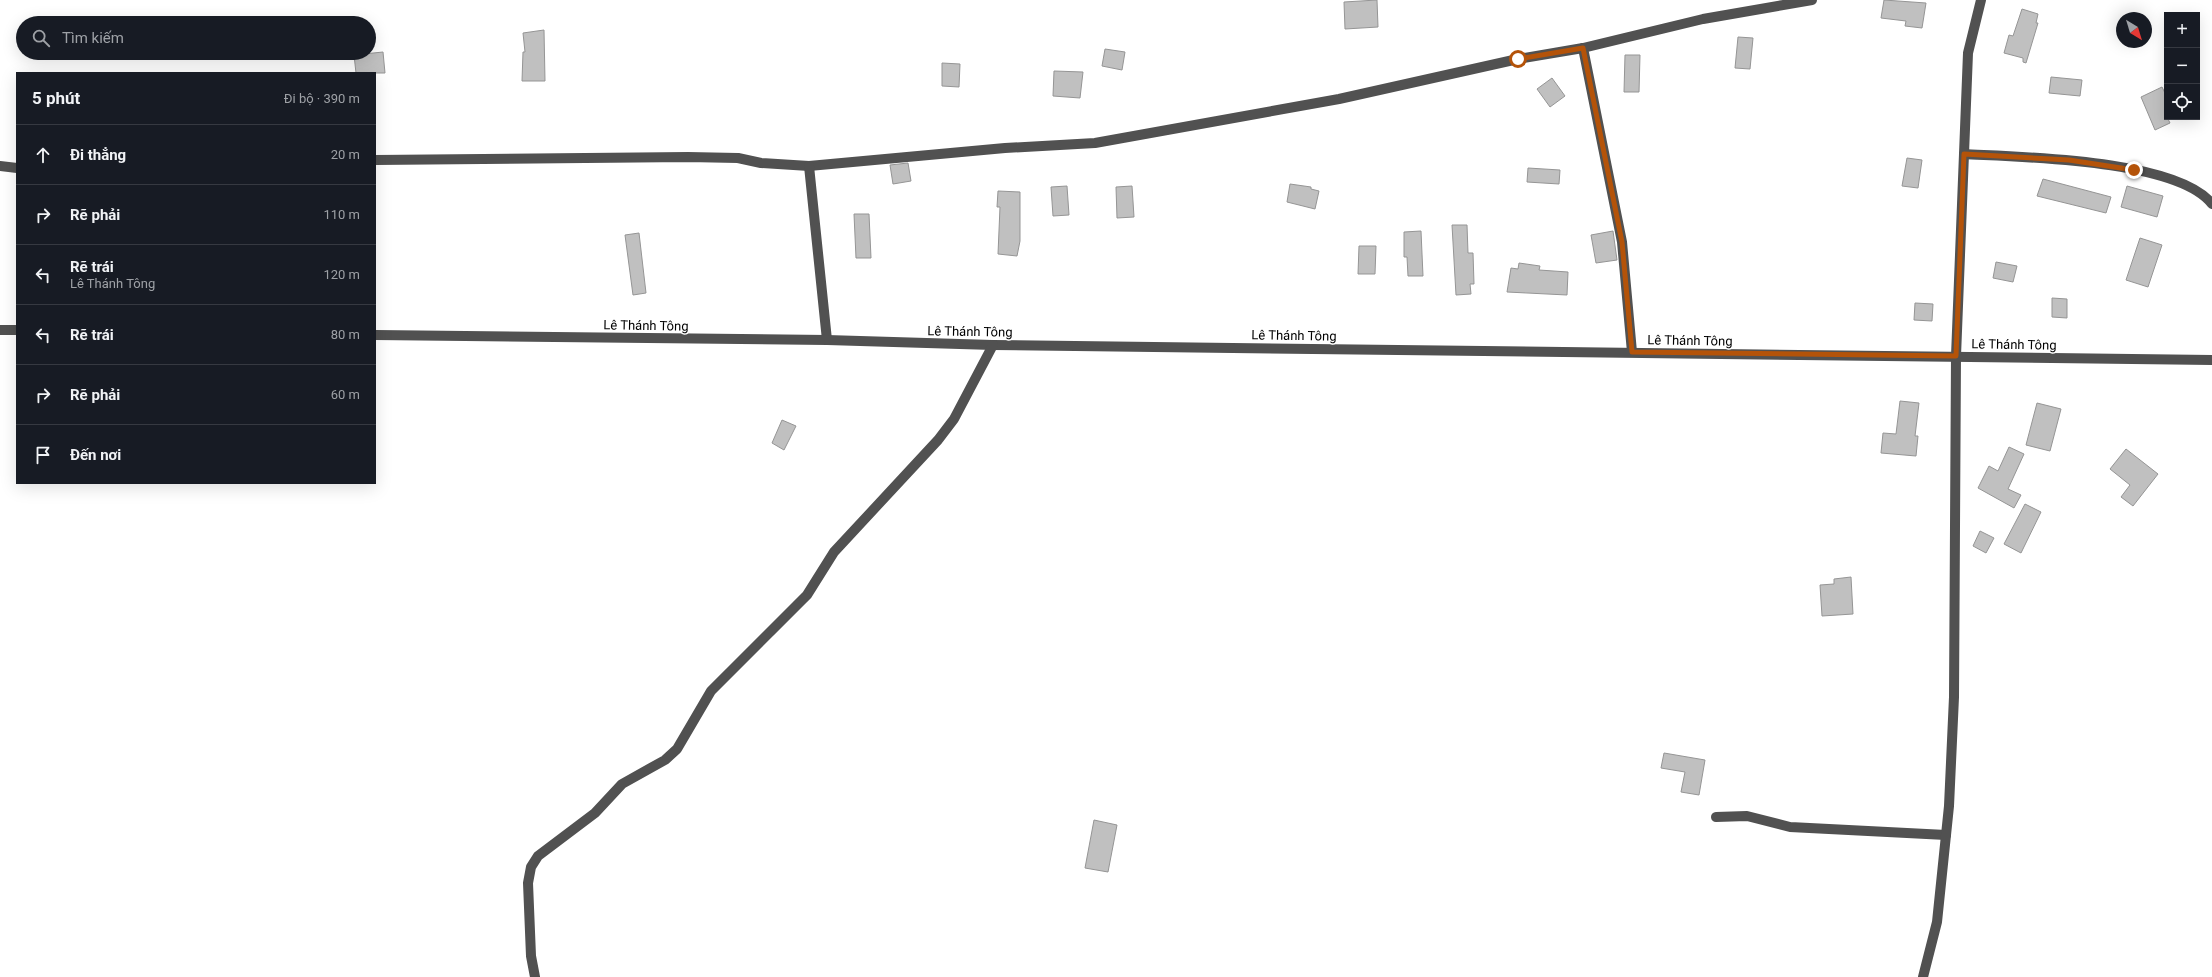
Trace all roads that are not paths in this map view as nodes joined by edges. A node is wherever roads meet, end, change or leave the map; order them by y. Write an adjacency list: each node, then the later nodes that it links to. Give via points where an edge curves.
1 (1812, 0): 3 (street, via 1703,19)
2 (1981, 0): 4 (street, via 1968,53)
3 (1583, 48): 7 (street, via 1518,59 1339,99 1095,143 1005,148); 15 (street, via 1622,242)
4 (1964, 154): 9 (street, via 2069,160 2134,170 2167,177 2190,187); 16 (street)
5 (376, 160): 7 (street, via 702,157 738,158 761,163)
6 (0, 166): 8 (street)
7 (809, 166): 13 (street)
8 (16, 168)
9 (2212, 204)
10 (0, 330): 11 (street)
11 (16, 330)
12 (376, 335): 13 (street, Lê Thánh Tông)
13 (827, 340): 14 (street, Lê Thánh Tông)
14 (993, 345): 15 (street, Lê Thánh Tông); 20 (street, via 954,419 938,440 834,552 807,595 711,691 678,749 665,760 622,784 595,813 538,856 531,867 528,883 531,956)
15 (1632, 352): 16 (street, Lê Thánh Tông)
16 (1956, 356): 17 (street, Lê Thánh Tông); 19 (street, via 1954,698)
17 (2212, 360)
18 (1716, 817): 19 (street, via 1747,816 1790,827)
19 (1946, 835): 21 (street, via 1937,922)
20 (535, 977)
21 (1923, 977)

